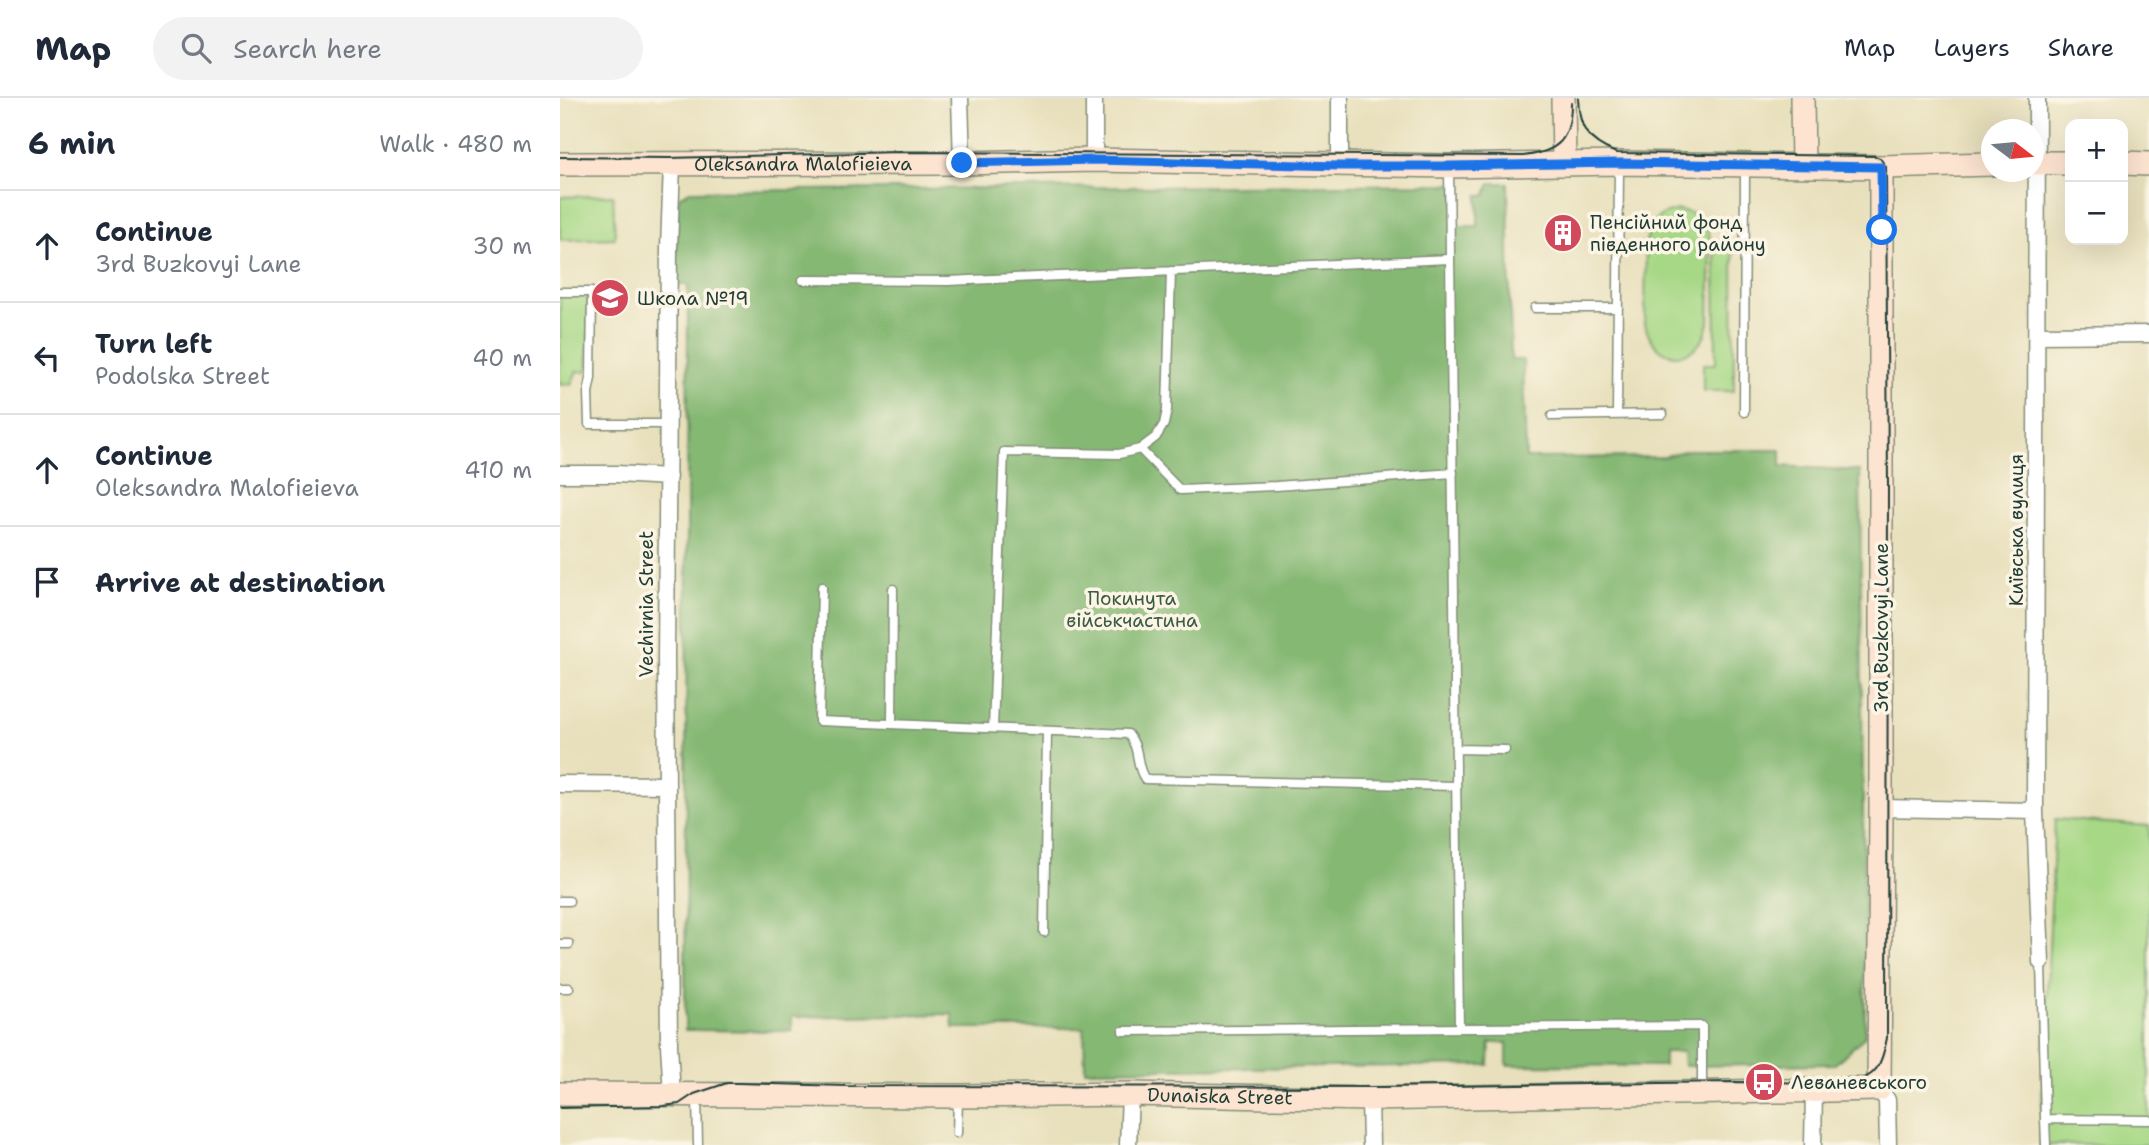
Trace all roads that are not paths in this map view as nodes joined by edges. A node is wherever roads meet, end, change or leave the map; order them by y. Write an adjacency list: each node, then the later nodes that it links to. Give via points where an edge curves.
1 (960, 98): 9 (street)
2 (1094, 98): 8 (street)
3 (1340, 98): 21 (street)
4 (1563, 98): 16 (street)
5 (1802, 98): 20 (street)
6 (2037, 98): 7 (street, Київська вулиця)
7 (2037, 119)
8 (1094, 160): 9 (street, Oleksandra Malofieieva); 21 (street, Oleksandra Malofieieva)
9 (962, 163): 15 (street, Oleksandra Malofieieva)
10 (1619, 163): 16 (street, Oleksandra Malofieieva); 19 (street, Oleksandra Malofieieva); 30 (lane)
11 (2044, 163): 12 (street)
12 (2065, 163)
13 (2128, 163): 18 (street)
14 (560, 164): 15 (street, Oleksandra Malofieieva)
15 (672, 164): 37 (street, Vechirnia Street)
16 (1564, 164): 22 (street, Oleksandra Malofieieva)
17 (1981, 164): 23 (street)
18 (2149, 164)
19 (1745, 165): 20 (street, Oleksandra Malofieieva); 33 (lane)
20 (1803, 165): 23 (street, Oleksandra Malofieieva)
21 (1340, 166): 22 (street, Oleksandra Malofieieva)
22 (1449, 166): 25 (lane)
23 (1881, 167): 52 (street, 3rd Buzkovyi Lane)
24 (2036, 182): 32 (street, Київська вулиця)
25 (1450, 259): 26 (lane); 39 (lane)
26 (1171, 271): 27 (lane, via 948,281); 38 (lane, via 1167,410 1156,437)
27 (803, 280)
28 (560, 292): 37 (lane, via 592,292 589,424)
29 (1535, 308): 30 (lane)
30 (1618, 308): 34 (lane)
31 (2149, 334): 32 (street)
32 (2038, 335): 53 (street, Київська вулиця)
33 (1744, 412)
34 (1618, 414): 35 (lane); 36 (lane)
35 (1662, 414)
36 (1552, 416)
37 (669, 424): 41 (street, Vechirnia Street)
38 (1140, 449): 39 (lane, via 1180,490); 45 (lane, via 1119,454 1004,452)
39 (1453, 473): 47 (lane)
40 (560, 474): 41 (street)
41 (668, 477): 50 (street, Vechirnia Street)
42 (822, 587): 44 (lane, via 819,721)
43 (893, 589): 44 (lane)
44 (892, 724): 45 (lane)
45 (993, 728): 46 (lane)
46 (1047, 731): 51 (lane, via 1128,734 1136,743 1144,779); 54 (lane)
47 (1456, 749): 48 (lane); 51 (lane)
48 (1505, 750)
49 (560, 784): 50 (street)
50 (667, 785): 63 (street, Vechirnia Street)
51 (1457, 786): 56 (lane)
52 (1881, 807): 53 (street); 58 (street, 3rd Buzkovyi Lane)
53 (2035, 811): 55 (street, Київська вулиця)
54 (1044, 932)
55 (2041, 962): 67 (lane)
56 (1459, 1028): 57 (lane); 60 (lane, via 1702,1026)
57 (1123, 1031)
58 (1879, 1089): 59 (street, Dunaiska Street); 74 (street, via 1887,1100)
59 (1814, 1091): 60 (street, Dunaiska Street); 73 (street)
60 (1702, 1093): 66 (street, Dunaiska Street)
61 (560, 1094): 63 (street, Dunaiska Street)
62 (1130, 1094): 65 (street, Dunaiska Street); 66 (street, Dunaiska Street); 71 (street)
63 (673, 1095): 64 (street, Dunaiska Street)
64 (697, 1095): 65 (street, Dunaiska Street); 70 (lane)
65 (958, 1096): 69 (lane)
66 (1370, 1099): 72 (street)
67 (2045, 1119): 68 (lane); 75 (lane)
68 (2149, 1120)
69 (957, 1133)
70 (698, 1145)
71 (1128, 1145)
72 (1370, 1145)
73 (1813, 1145)
74 (1888, 1145)
75 (2046, 1145)

